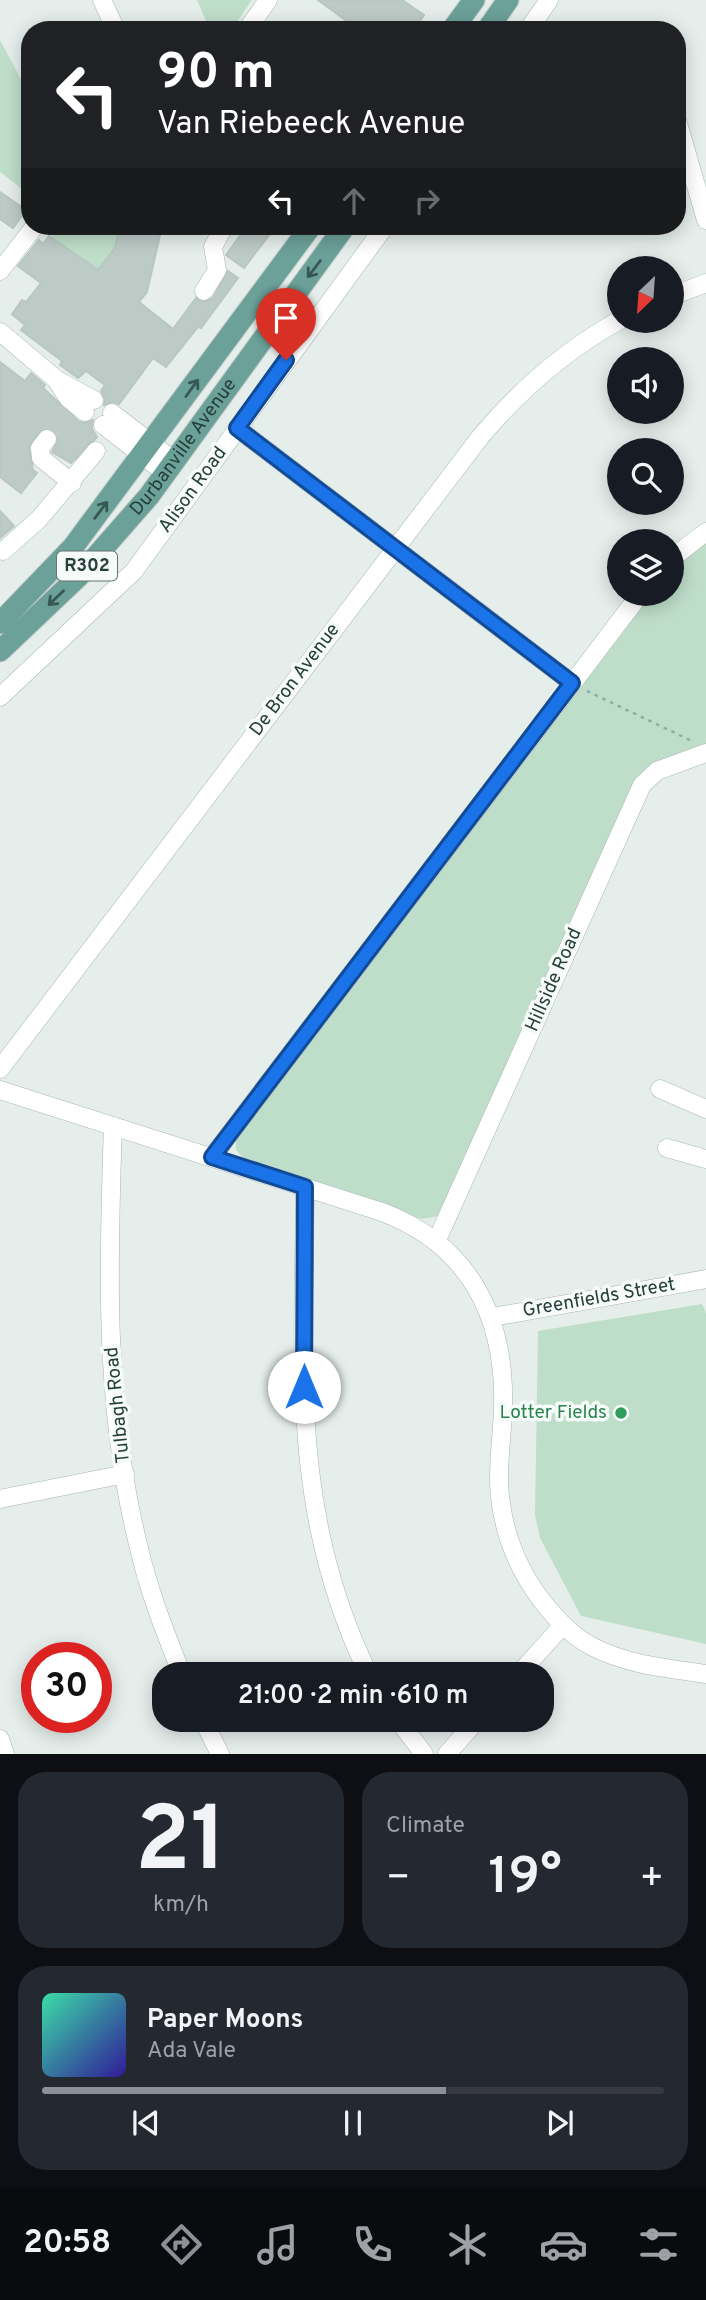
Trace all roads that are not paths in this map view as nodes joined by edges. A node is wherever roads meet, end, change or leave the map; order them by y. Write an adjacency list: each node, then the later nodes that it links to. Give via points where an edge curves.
1 (102, 0): 6 (street)
2 (268, 0): 7 (street)
3 (474, 0): 8 (main road)
4 (508, 0): 9 (main road)
5 (550, 0): 10 (street)
6 (112, 21)
7 (253, 21)
8 (459, 21)
9 (493, 21)
10 (535, 21)
11 (686, 151): 12 (street)
12 (706, 220)
13 (27, 235): 18 (street)
14 (219, 235): 20 (street, via 214,243 217,270)
15 (304, 235): 30 (main road, Durbanville Avenue / R302, one-way to 15)
16 (338, 235): 32 (main road, Durbanville Avenue / R302, one-way to 32)
17 (378, 235): 28 (street, Alison Road)
18 (0, 271)
19 (706, 283): 21 (street)
20 (204, 291)
21 (684, 291)
22 (607, 329): 35 (street, De Bron Avenue, via 553,366 502,411)
23 (0, 332): 25 (street)
24 (0, 344): 25 (street)
25 (18, 350): 26 (street)
26 (81, 406)
27 (108, 419): 30 (street)
28 (237, 428): 35 (street); 42 (street, Alison Road, via 134,571)
29 (47, 439): 33 (street, via 40,448 41,458)
30 (147, 449): 32 (street); 39 (main road, Durbanville Avenue / R302, one-way to 30, via 59,564)
31 (96, 451): 33 (street)
32 (170, 467): 40 (main road, Durbanville Avenue / R302, one-way to 40, via 95,559)
33 (72, 483): 37 (street)
34 (706, 532): 36 (street)
35 (394, 548): 41 (street); 44 (street, De Bron Avenue)
36 (684, 549)
37 (4, 551)
38 (631, 606): 41 (street)
39 (0, 623)
40 (0, 651)
41 (572, 683): 50 (street)
42 (0, 697)
43 (700, 747): 53 (street, Hillside Road, via 642,785)
44 (0, 1069)
45 (660, 1089): 47 (street)
46 (0, 1090): 48 (street)
47 (706, 1109)
48 (113, 1126): 50 (street); 56 (street, Tulbagh Road, via 111,1342)
49 (667, 1149): 51 (street)
50 (212, 1157): 52 (street)
51 (706, 1159)
52 (305, 1187): 53 (street, via 396,1217); 60 (street, via 304,1411 310,1484 334,1592)
53 (436, 1242): 55 (street, via 460,1266)
54 (706, 1279): 55 (street, Greenfields Street)
55 (493, 1317): 58 (street, via 503,1395 500,1478 505,1526 530,1584)
56 (125, 1474): 57 (street); 59 (street, Tulbagh Road, via 148,1583)
57 (0, 1499)
58 (563, 1625): 61 (street); 62 (street, via 606,1653 646,1665)
59 (177, 1662)
60 (364, 1662)
61 (530, 1662)
62 (706, 1674)
63 (209, 1732): 68 (street)
64 (407, 1732): 69 (street)
65 (466, 1732): 70 (street)
66 (0, 1739): 67 (street)
67 (5, 1754)
68 (220, 1754)
69 (424, 1754)
70 (447, 1754)

